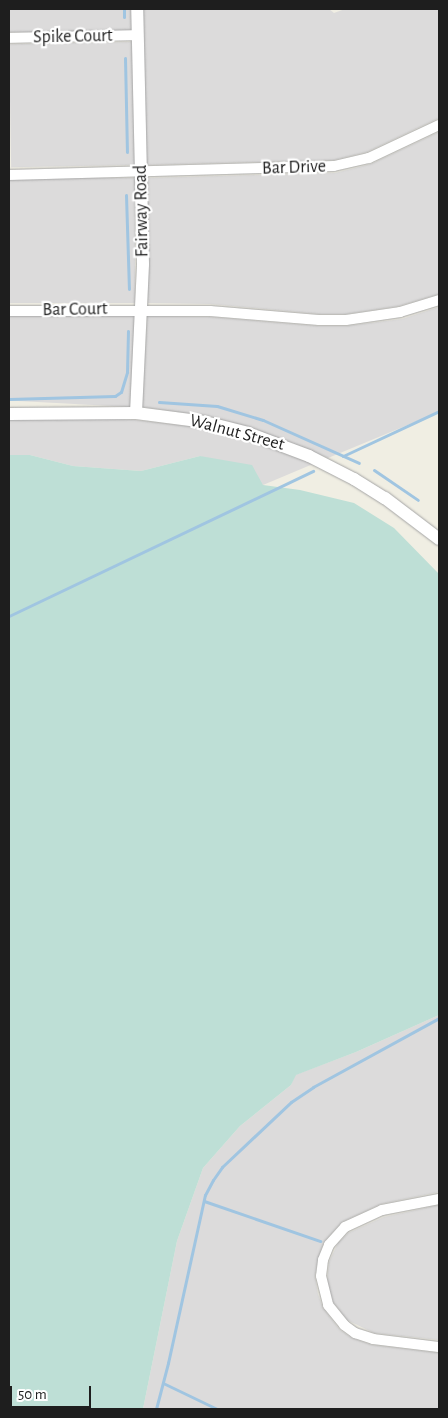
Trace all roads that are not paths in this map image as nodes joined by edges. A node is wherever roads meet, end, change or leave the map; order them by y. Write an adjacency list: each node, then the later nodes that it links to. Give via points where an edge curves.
1 (137, 9): 2 (street, Fairway Road)
2 (138, 35): 3 (street, Spike Court); 5 (street, Fairway Road)
3 (9, 38)
4 (439, 125): 5 (street, Bar Drive, via 369,158 334,166)
5 (141, 171): 6 (street); 8 (street, Fairway Road)
6 (9, 175)
7 (439, 300): 8 (street, via 400,312 346,320)
8 (142, 309): 9 (street, Bar Court); 10 (street, Fairway Road)
9 (9, 311)
10 (136, 413): 11 (street, Walnut Street); 12 (street, Walnut Street, via 205,422 296,450 386,498)
11 (9, 414)
12 (439, 539)
13 (439, 1199): 14 (street, via 382,1210 345,1228 329,1245 321,1276 328,1305 344,1325 355,1332 373,1339)
14 (439, 1347)

